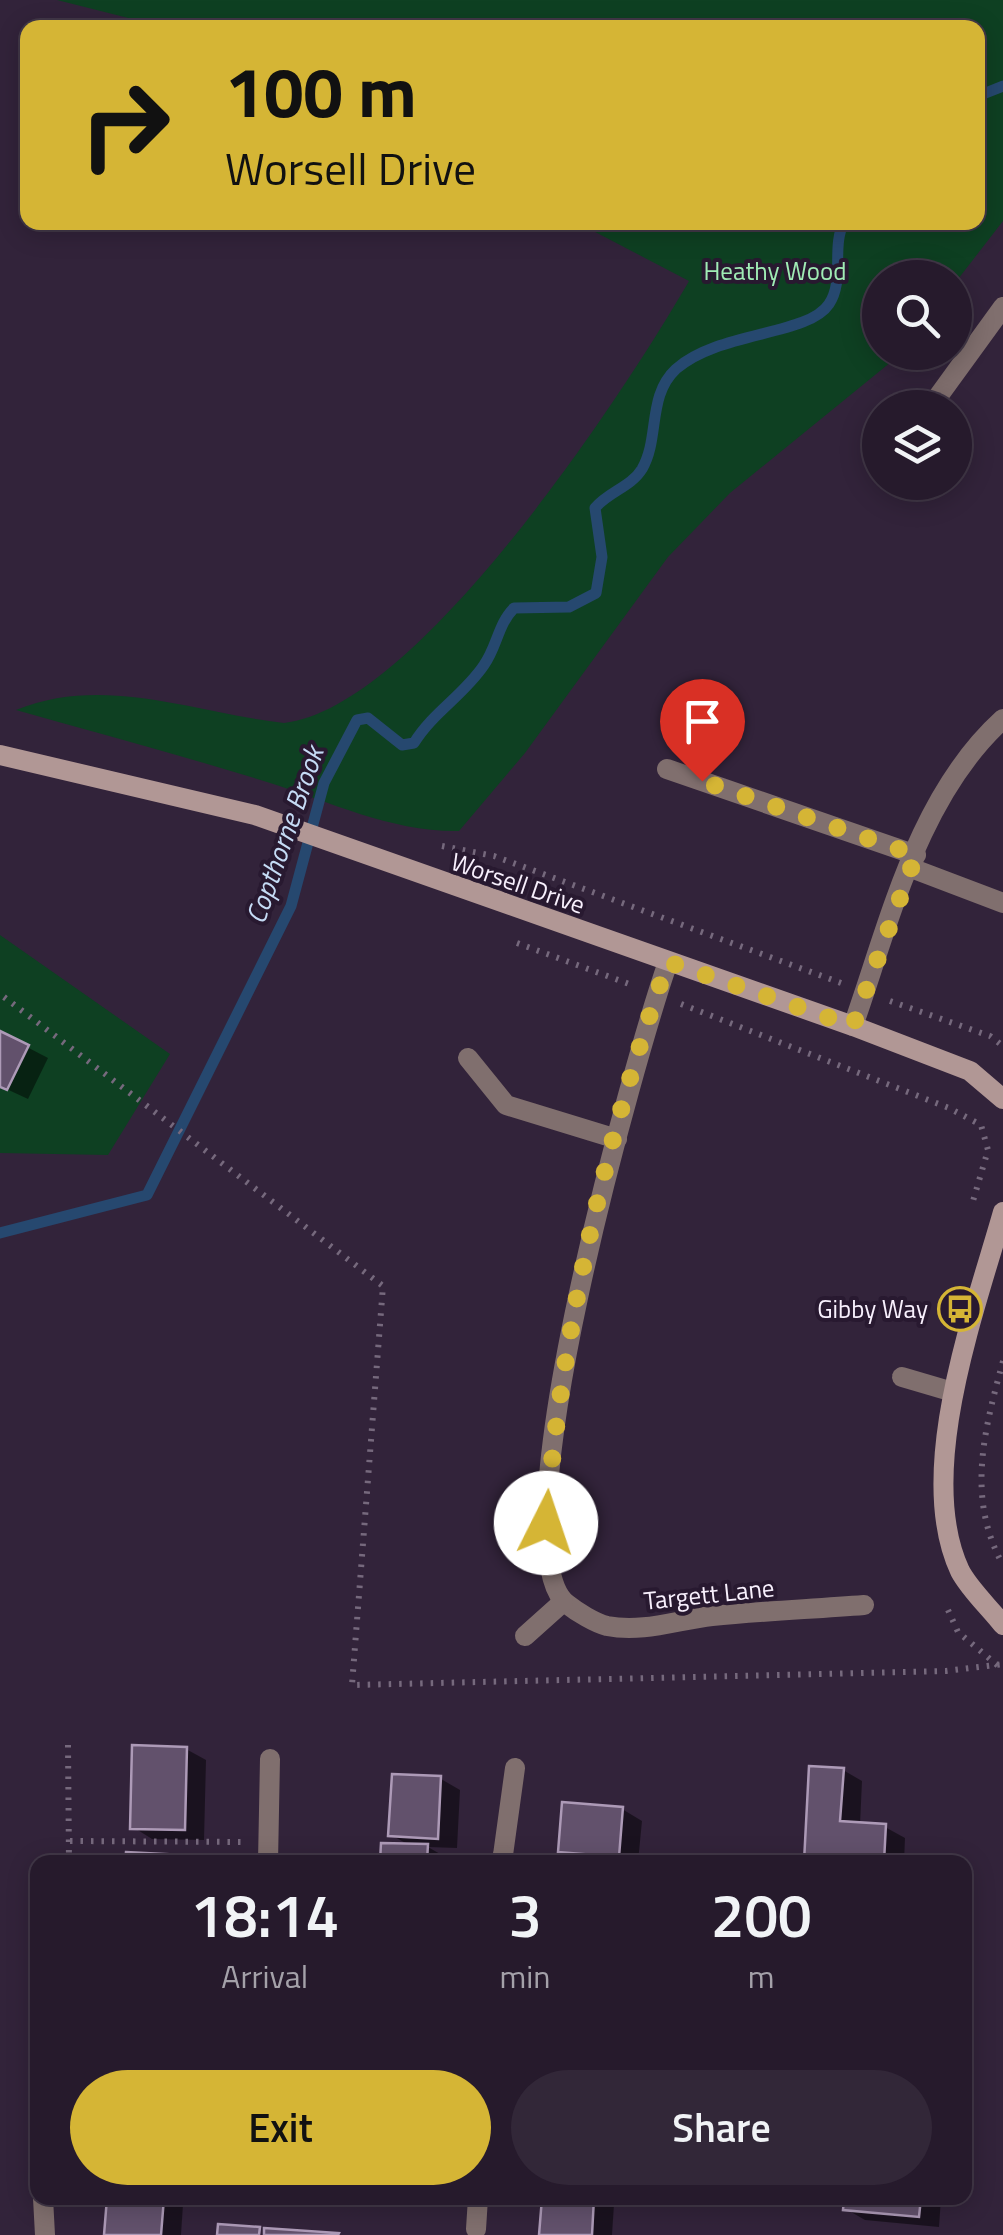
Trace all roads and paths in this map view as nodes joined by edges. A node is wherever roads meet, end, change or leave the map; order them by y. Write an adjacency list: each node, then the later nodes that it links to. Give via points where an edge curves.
1 (1003, 307): 2 (street)
2 (943, 390)
3 (1003, 719): 7 (street, via 945,786)
4 (0, 755): 10 (street, Worsell Drive, via 255,815)
5 (667, 769): 7 (street)
6 (437, 846): 11 (path, via 494,856)
7 (913, 862): 8 (street); 11 (street)
8 (1003, 903)
9 (512, 941): 12 (path)
10 (668, 962): 12 (street); 14 (street, Worsell Drive)
11 (865, 992): 14 (street); 15 (path)
12 (657, 994): 18 (street); 19 (path, via 981,1125 988,1150)
13 (4, 998): 30 (path, via 383,1286 352,1685)
14 (853, 1026): 17 (street, Worsell Drive, via 970,1071)
15 (1003, 1046)
16 (468, 1058): 18 (street, via 506,1105)
17 (1003, 1100)
18 (617, 1139): 26 (street, via 584,1258 551,1465 544,1552)
19 (973, 1203)
20 (1003, 1212): 23 (street)
21 (1003, 1361): 24 (path, via 982,1442 980,1490 987,1536)
22 (902, 1378): 23 (street)
23 (953, 1392): 28 (street, via 944,1515 961,1572)
24 (1003, 1565)
25 (944, 1601): 30 (path, via 958,1632)
26 (563, 1602): 27 (street, Targett Lane, via 604,1626 649,1628 708,1616); 29 (street)
27 (864, 1605)
28 (1003, 1625)
29 (525, 1636)
30 (1000, 1666)
31 (68, 1745): 34 (path)
32 (270, 1759): 35 (street)
33 (515, 1768): 37 (street)
34 (70, 1841): 35 (path); 36 (path)
35 (268, 1853)
36 (69, 1855)
37 (504, 1855)
38 (44, 2205): 41 (street)
39 (478, 2205): 40 (street)
40 (476, 2228)
41 (45, 2235)

